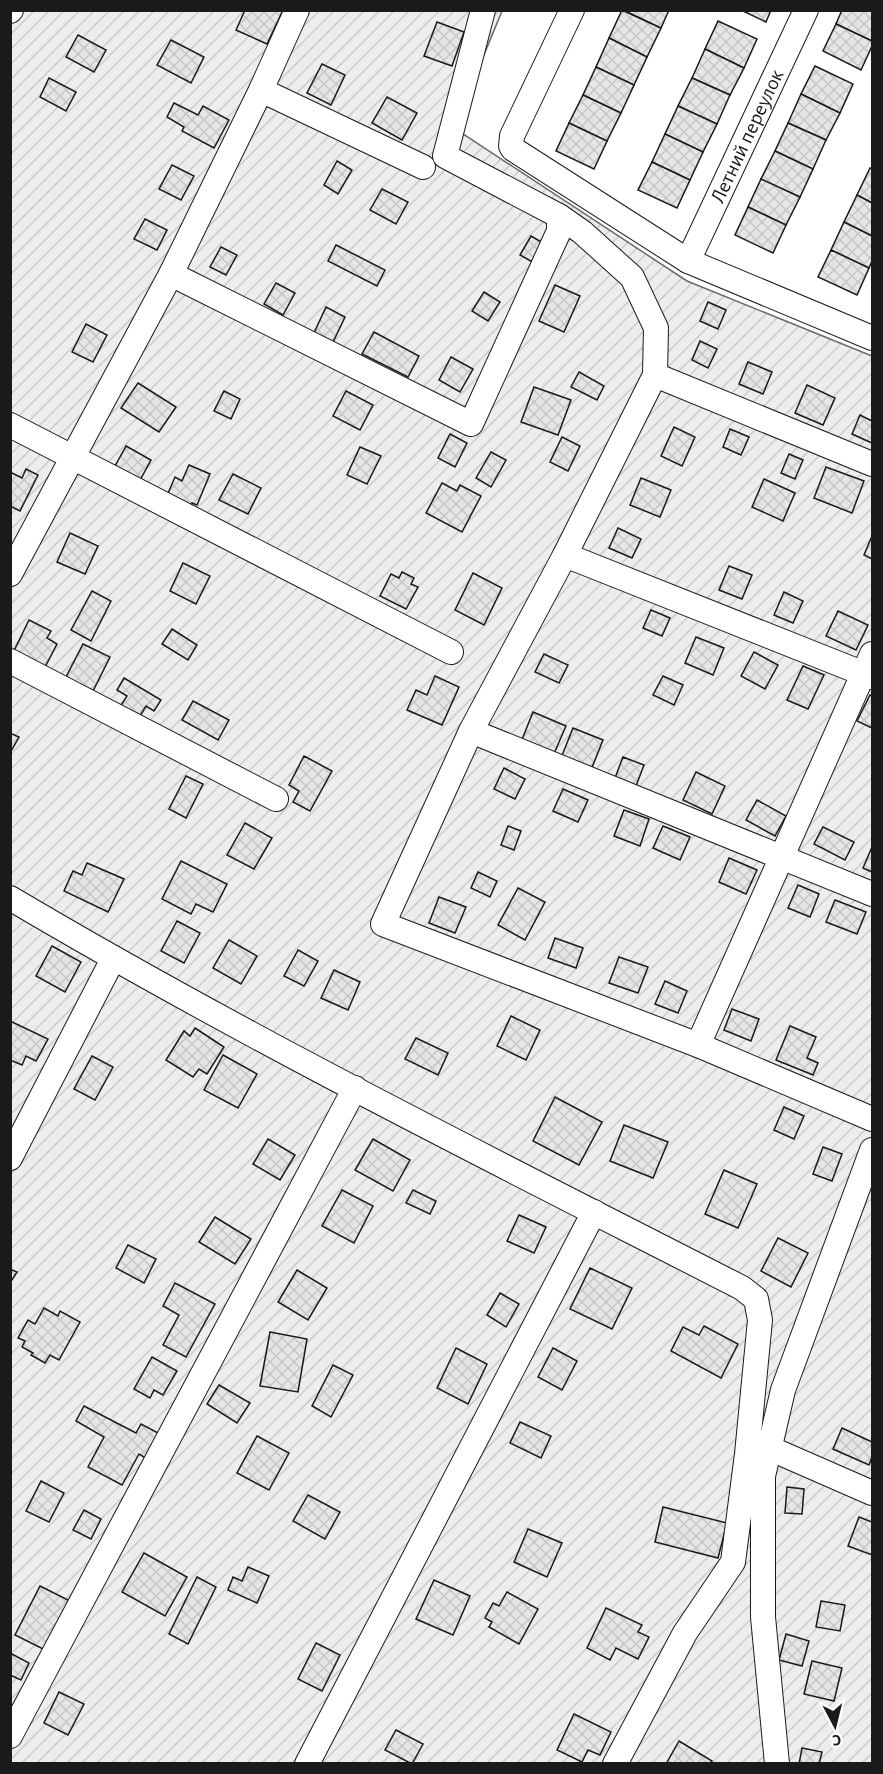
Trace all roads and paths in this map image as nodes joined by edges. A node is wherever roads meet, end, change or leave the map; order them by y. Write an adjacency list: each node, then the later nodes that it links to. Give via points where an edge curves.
1 (297, 10): 5 (street)
2 (483, 10): 7 (street, via 445,156)
3 (572, 10): 8 (street, via 512,136 511,146)
4 (806, 10): 8 (street, Летний переулок)
5 (261, 90): 6 (street); 9 (street)
6 (423, 167)
7 (559, 216): 9 (street, via 559,231 471,424); 11 (street, via 632,277 656,328)
8 (688, 261): 10 (street)
9 (171, 274): 13 (street)
10 (871, 334)
11 (655, 375): 14 (street); 15 (street)
12 (10, 425): 13 (street)
13 (73, 456): 16 (street); 17 (street)
14 (873, 464)
15 (565, 555): 19 (street); 20 (street)
16 (10, 574)
17 (451, 652)
18 (10, 661): 21 (street)
19 (870, 668): 22 (street)
20 (471, 731): 22 (street); 26 (street, via 383,924)
21 (276, 799)
22 (782, 857): 23 (street); 26 (street)
23 (873, 894)
24 (10, 898): 25 (street)
25 (114, 959): 27 (street); 30 (street)
26 (698, 1045): 28 (street)
27 (355, 1088): 31 (street); 34 (street)
28 (873, 1119)
29 (873, 1150): 32 (street, via 783,1390)
30 (10, 1158)
31 (594, 1212): 35 (street); 36 (street, via 742,1288 756,1299 760,1320 733,1562 685,1634)
32 (769, 1448): 33 (street); 37 (street, via 763,1476 763,1617)
33 (873, 1493)
34 (10, 1736)
35 (307, 1764)
36 (615, 1764)
37 (777, 1764)

